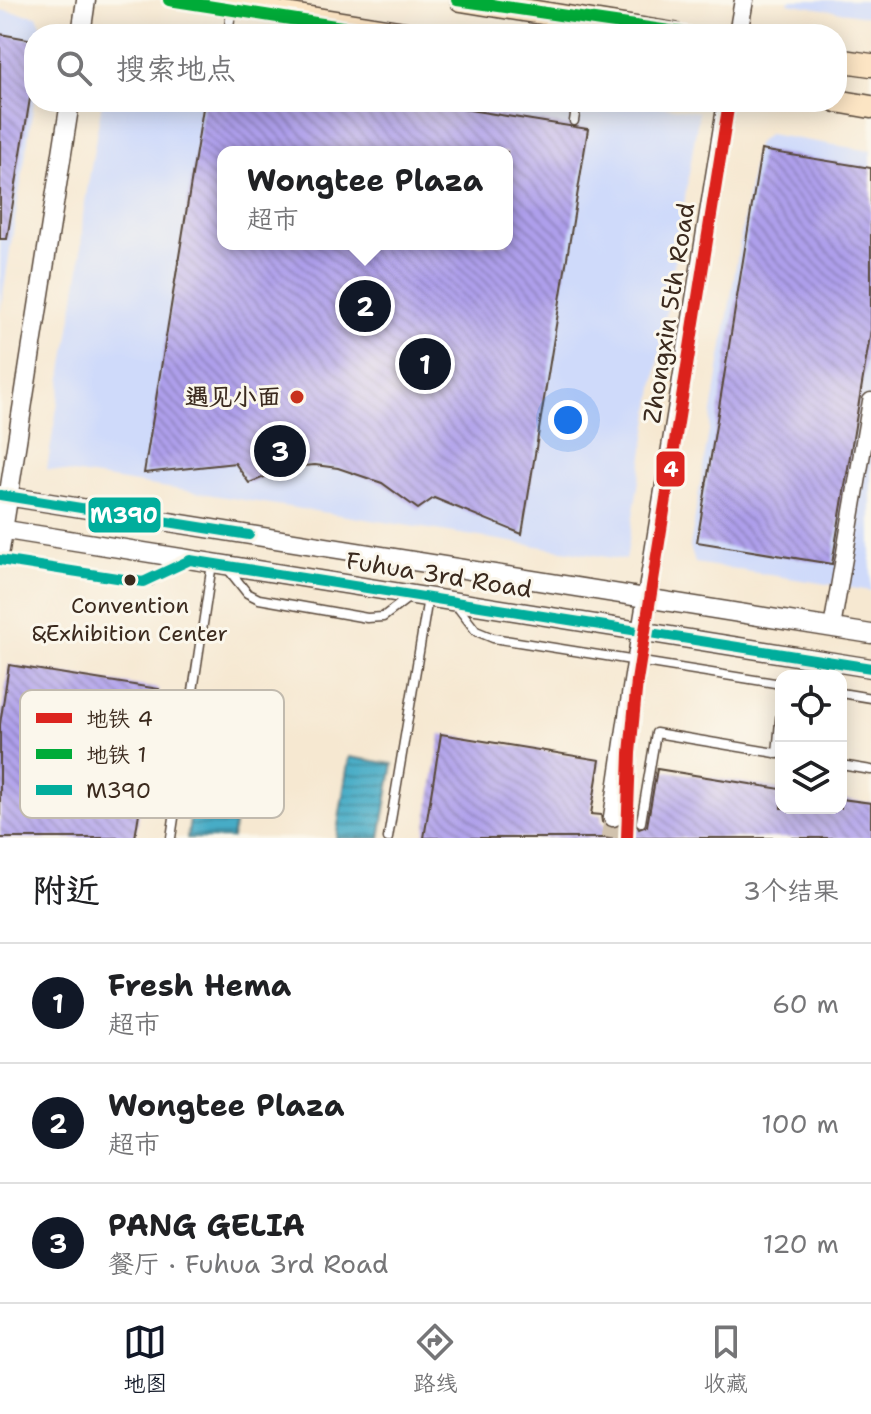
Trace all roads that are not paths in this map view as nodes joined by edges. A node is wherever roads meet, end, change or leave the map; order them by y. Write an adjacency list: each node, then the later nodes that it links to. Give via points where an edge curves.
1 (86, 0): 6 (street)
2 (197, 0): 5 (main road)
3 (461, 0): 9 (main road)
4 (744, 0): 10 (street)
5 (232, 6): 7 (lane); 8 (main road)
6 (82, 24)
7 (229, 24)
8 (347, 24)
9 (611, 24)
10 (740, 24)
11 (847, 61): 12 (main road)
12 (871, 65)
13 (847, 103): 14 (main road)
14 (871, 107)
15 (68, 112): 20 (street)
16 (575, 112): 18 (lane)
17 (725, 112): 27 (street, Zhongxin 5th Road)
18 (574, 121)
19 (871, 401): 29 (street)
20 (4, 496): 21 (street); 27 (street, Fuhua 3rd Road)
21 (2, 529): 22 (street); 24 (street, Fuhua 3rd Road)
22 (0, 550)
23 (0, 560): 24 (lane, via 143,582)
24 (190, 560): 25 (street, Fuhua 3rd Road)
25 (216, 564): 26 (street, Fuhua 3rd Road); 26 (lane, via 259,599 367,618 383,617 407,599); 35 (lane)
26 (423, 596): 28 (street, Fuhua 3rd Road); 45 (lane)
27 (646, 598): 29 (street, Fuhua 3rd Road); 30 (street, Zhongxin 5th Road)
28 (449, 601): 30 (street, Fuhua 3rd Road); 32 (lane, via 483,635)
29 (832, 628): 31 (street, Fuhua 3rd Road)
30 (641, 631): 32 (street, Zhongxin 5th Road); 33 (street, Fuhua 3rd Road)
31 (871, 634)
32 (636, 661): 34 (lane); 41 (street, Zhongxin 5th Road)
33 (871, 668)
34 (775, 683)
35 (195, 690)
36 (847, 694): 37 (lane)
37 (871, 698)
38 (775, 753): 43 (lane, via 656,733)
39 (847, 766): 40 (lane)
40 (871, 770)
41 (613, 817)
42 (174, 818): 44 (lane)
43 (641, 822)
44 (171, 838)
45 (388, 838)

